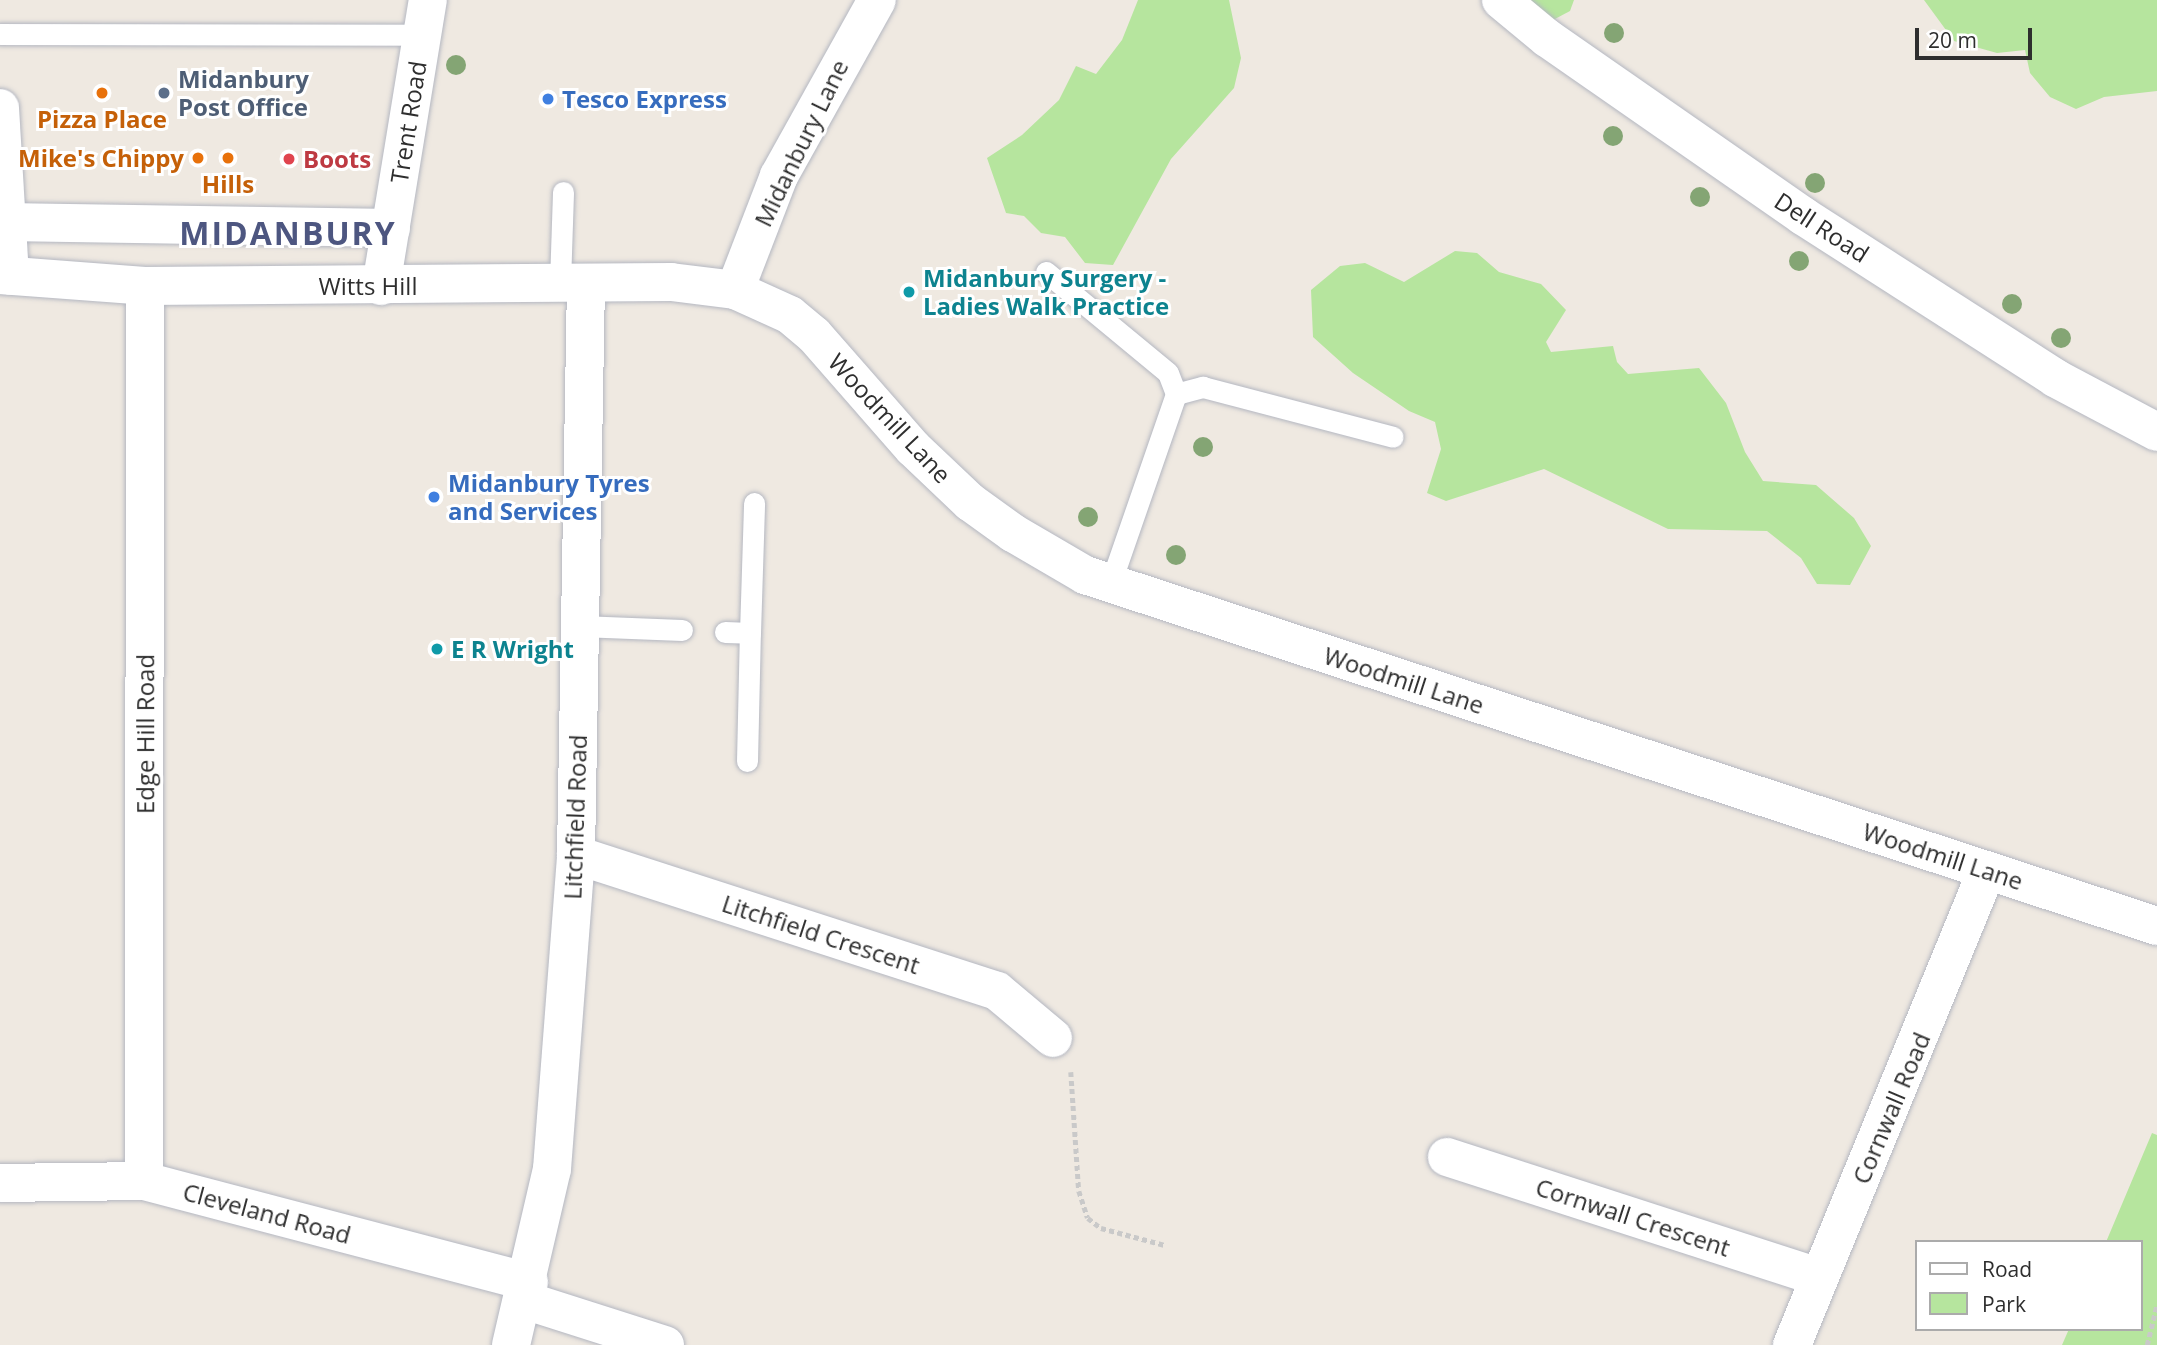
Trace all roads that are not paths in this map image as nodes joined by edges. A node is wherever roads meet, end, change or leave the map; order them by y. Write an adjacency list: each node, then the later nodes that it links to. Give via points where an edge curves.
1 (877, 0): 14 (street, Midanbury Lane, via 779,176)
2 (1501, 0): 16 (street, Dell Road, via 1548,38 1803,216 2055,378)
3 (426, 18): 4 (lane); 8 (street, Trent Road)
4 (0, 34)
5 (0, 108): 7 (street)
6 (563, 192): 11 (lane)
7 (7, 222): 8 (street); 10 (street)
8 (391, 228): 13 (street, Trent Road)
9 (1046, 272): 15 (lane, via 1168,373)
10 (5, 275): 12 (street, Witts Hill)
11 (573, 283): 13 (street, Witts Hill); 14 (street, Witts Hill, via 671,282); 20 (street, Litchfield Road)
12 (145, 286): 13 (street, Witts Hill); 30 (street, Edge Hill Road)
13 (382, 286)
14 (735, 290): 19 (street, Woodmill Lane, via 790,315 814,335 913,448 970,502 1056,560)
15 (1176, 394): 17 (lane, via 1203,387); 19 (lane)
16 (2157, 432)
17 (1393, 438)
18 (754, 503): 23 (lane)
19 (1110, 585): 26 (street, Woodmill Lane)
20 (580, 626): 21 (lane); 25 (street, Litchfield Road)
21 (682, 630)
22 (725, 632): 23 (lane)
23 (751, 633): 24 (lane)
24 (747, 761)
25 (576, 855): 28 (street, Litchfield Crescent, via 997,991); 33 (street, Litchfield Road, via 555,1153)
26 (1987, 870): 27 (street, Woodmill Lane); 32 (street, Cornwall Road)
27 (2157, 926)
28 (1053, 1038)
29 (1447, 1157): 32 (street, Cornwall Crescent)
30 (144, 1181): 31 (street, Cleveland Road); 33 (street, Cleveland Road)
31 (0, 1183)
32 (1819, 1277): 36 (street, Cornwall Road)
33 (526, 1291): 34 (street, Litchfield Road); 35 (street, Cleveland Road)
34 (511, 1345)
35 (665, 1345)
36 (1792, 1345)

